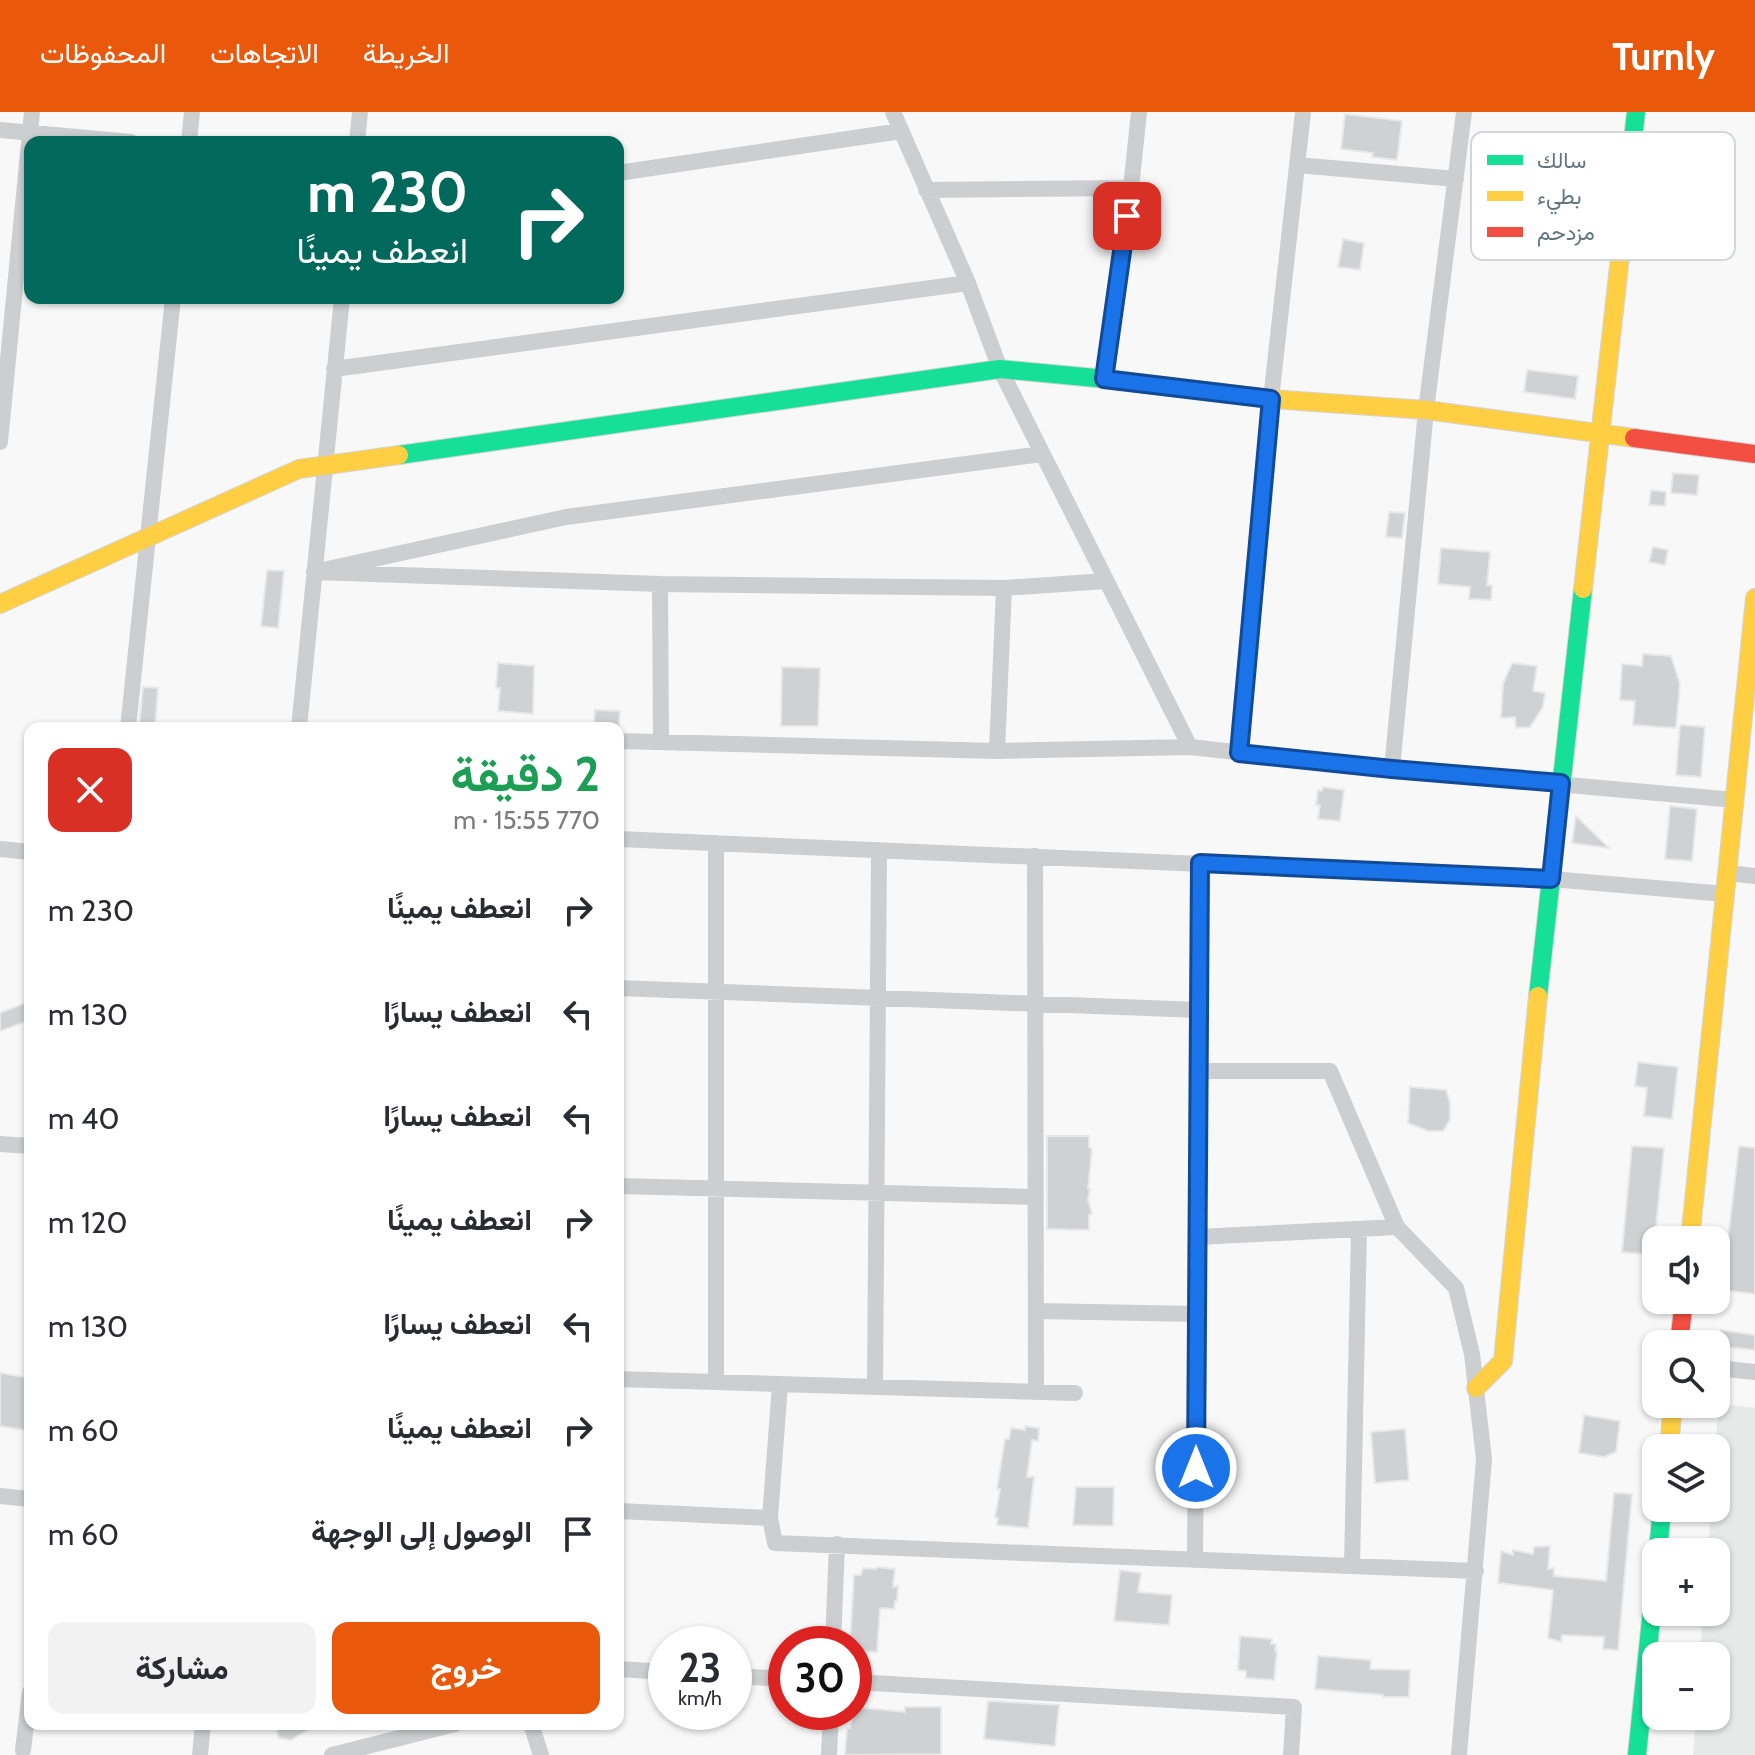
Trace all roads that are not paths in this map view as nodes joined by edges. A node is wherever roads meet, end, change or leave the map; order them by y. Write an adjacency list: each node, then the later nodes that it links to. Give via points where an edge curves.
1 (32, 112): 12 (street)
2 (192, 112): 15 (street)
3 (360, 112): 16 (street)
4 (893, 112): 10 (street)
5 (1139, 112): 20 (street)
6 (1303, 112): 17 (street)
7 (1464, 112): 19 (street)
8 (1636, 112): 11 (street)
9 (0, 130): 12 (street)
10 (901, 131): 18 (street); 21 (street)
11 (1634, 132)
12 (30, 133): 13 (street); 14 (street)
13 (30, 136)
14 (64, 136)
15 (190, 136)
16 (358, 136)
17 (1297, 165): 19 (street); 30 (street)
18 (624, 172)
19 (1456, 179): 31 (street)
20 (1131, 188): 21 (street); 29 (street)
21 (926, 190): 24 (street)
22 (24, 192): 32 (street)
23 (1620, 260): 33 (street)
24 (968, 283): 27 (street); 28 (street)
25 (172, 304): 38 (street)
26 (341, 304): 27 (street)
27 (334, 369): 37 (street)
28 (1000, 369): 29 (street); 35 (street); 37 (street)
29 (1104, 379): 30 (street)
30 (1271, 399): 31 (street); 52 (street)
31 (1426, 410): 33 (street); 53 (street)
32 (1, 420): 34 (street)
33 (1602, 434): 36 (street); 54 (street)
34 (0, 442)
35 (1042, 454): 39 (street, via 566,517); 40 (street)
36 (1755, 454)
37 (325, 466): 38 (street, via 299,469); 39 (street)
38 (147, 537): 43 (street); 45 (street)
39 (314, 572): 41 (street); 46 (street)
40 (1106, 581): 42 (street); 50 (street)
41 (660, 584): 42 (street); 48 (street)
42 (1004, 588): 51 (street)
43 (0, 604)
44 (1755, 607): 49 (street)
45 (129, 722)
46 (300, 722)
47 (624, 741): 48 (street)
48 (661, 742): 51 (street)
49 (1748, 743): 55 (street)
50 (1190, 747): 51 (street); 52 (street)
51 (997, 751)
52 (1239, 753): 53 (street)
53 (1392, 769): 54 (street)
54 (1561, 783): 55 (street); 65 (street)
55 (1735, 800): 63 (street)
56 (624, 839): 57 (street)
57 (716, 843): 59 (street); 68 (street)
58 (0, 849): 60 (street)
59 (879, 850): 61 (street); 69 (street)
60 (24, 851)
61 (1035, 856): 62 (street); 70 (street)
62 (1200, 863): 65 (street); 71 (street)
63 (1727, 873): 64 (street); 66 (street)
64 (1755, 876)
65 (1551, 879): 66 (street); 91 (street, via 1503,1361)
66 (1725, 894): 79 (street)
67 (624, 988): 68 (street)
68 (715, 992): 69 (street); 76 (street)
69 (878, 998): 70 (street); 77 (street)
70 (1035, 1004): 71 (street); 78 (street)
71 (1199, 1010): 72 (street)
72 (1199, 1071): 80 (street, via 1330,1071); 82 (street)
73 (0, 1144): 74 (street)
74 (24, 1146)
75 (624, 1186): 76 (street)
76 (715, 1188): 77 (street); 88 (street)
77 (877, 1193): 78 (street); 90 (street)
78 (1036, 1197): 83 (street)
79 (1691, 1226)
80 (1397, 1227): 81 (street); 91 (street, via 1456,1288)
81 (1359, 1229): 82 (street); 100 (street)
82 (1198, 1237): 84 (street)
83 (1036, 1311): 84 (street); 92 (street)
84 (1197, 1314): 99 (street)
85 (1730, 1369): 86 (street)
86 (1755, 1372)
87 (624, 1379): 88 (street)
88 (716, 1382): 89 (street)
89 (780, 1384): 90 (street); 97 (street)
90 (875, 1387): 92 (street)
91 (1476, 1388): 101 (street, via 1484,1459)
92 (1036, 1392): 93 (street)
93 (1075, 1393)
94 (0, 1496): 95 (street)
95 (24, 1498)
96 (624, 1511): 97 (street)
97 (770, 1518): 98 (street, via 775,1543)
98 (837, 1544): 99 (street); 102 (street)
99 (1195, 1560): 100 (street)
100 (1352, 1566): 101 (street)
101 (1476, 1571): 118 (street)
102 (834, 1626)
103 (1650, 1626): 119 (street)
104 (624, 1669): 105 (street)
105 (648, 1671)
106 (872, 1683): 117 (street, via 1294,1707)
107 (25, 1730): 112 (street)
108 (202, 1730): 113 (street)
109 (431, 1730): 114 (street)
110 (533, 1730): 115 (street)
111 (830, 1730): 116 (street)
112 (23, 1750)
113 (200, 1755)
114 (332, 1755)
115 (541, 1755)
116 (829, 1755)
117 (1291, 1755)
118 (1459, 1755)
119 (1637, 1755)

